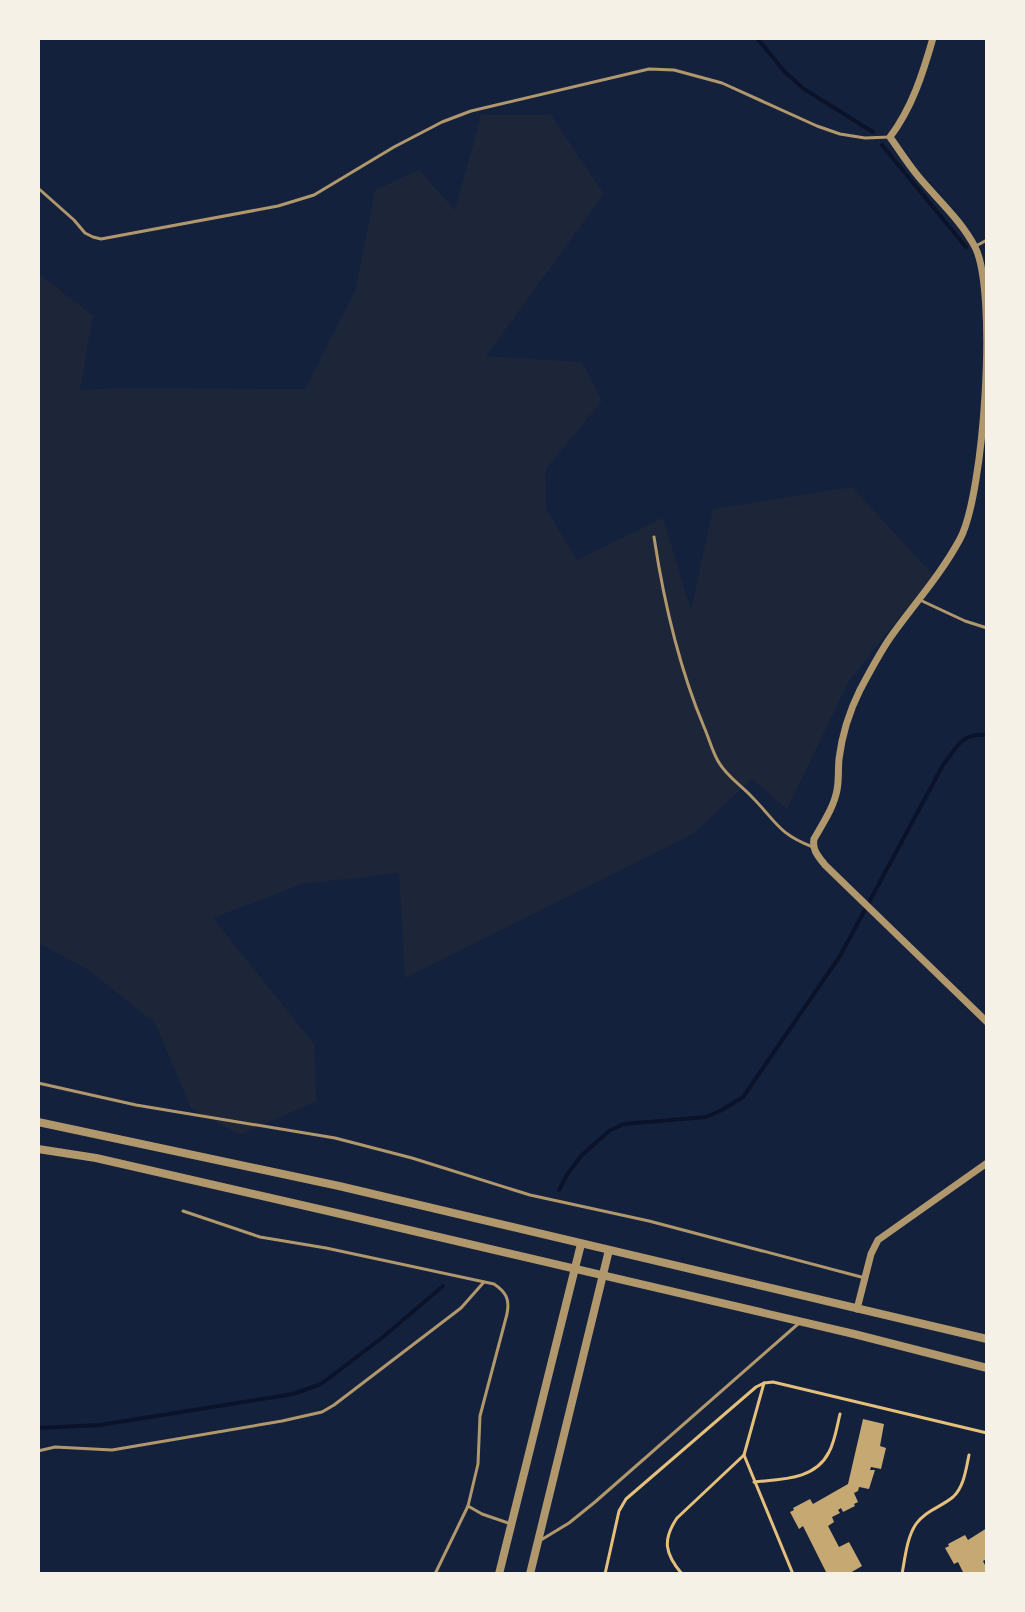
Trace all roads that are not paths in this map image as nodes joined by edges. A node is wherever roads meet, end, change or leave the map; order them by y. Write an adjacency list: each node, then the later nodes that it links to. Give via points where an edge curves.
1 (933, 38): 2 (street, via 914,95)
2 (890, 137): 3 (lane, via 840,134 722,83 649,69 442,122 314,195 278,206 101,239 85,233); 5 (street)
3 (38, 188)
4 (987, 240): 5 (lane)
5 (974, 247): 6 (street)
6 (987, 333): 8 (street, via 984,407 968,524)
7 (654, 537): 10 (lane, via 673,639 718,761 775,824)
8 (920, 600): 9 (lane); 10 (street, via 888,640 851,711 837,792)
9 (987, 628)
10 (813, 847): 11 (street, via 825,865)
11 (987, 1022)
12 (38, 1083): 21 (lane, via 335,1138 530,1195)
13 (38, 1122): 17 (street)
14 (38, 1149): 19 (street)
15 (987, 1163): 21 (street, via 878,1240)
16 (183, 1211): 22 (lane, via 260,1237)
17 (581, 1244): 18 (street); 19 (street)
18 (609, 1250): 20 (street); 23 (street)
19 (574, 1270): 20 (street); 29 (street)
20 (603, 1277): 24 (street); 30 (street)
21 (865, 1278): 23 (street)
22 (484, 1281): 27 (lane, via 461,1308 322,1412 112,1450); 28 (lane, via 504,1290 509,1302 480,1416 478,1464)
23 (857, 1309): 25 (street)
24 (800, 1322): 26 (street); 30 (lane, via 595,1502)
25 (987, 1339)
26 (987, 1368)
27 (38, 1451)
28 (468, 1506): 29 (lane); 31 (lane)
29 (511, 1524): 32 (street)
30 (538, 1542): 33 (street)
31 (435, 1574)
32 (499, 1574)
33 (530, 1574)

